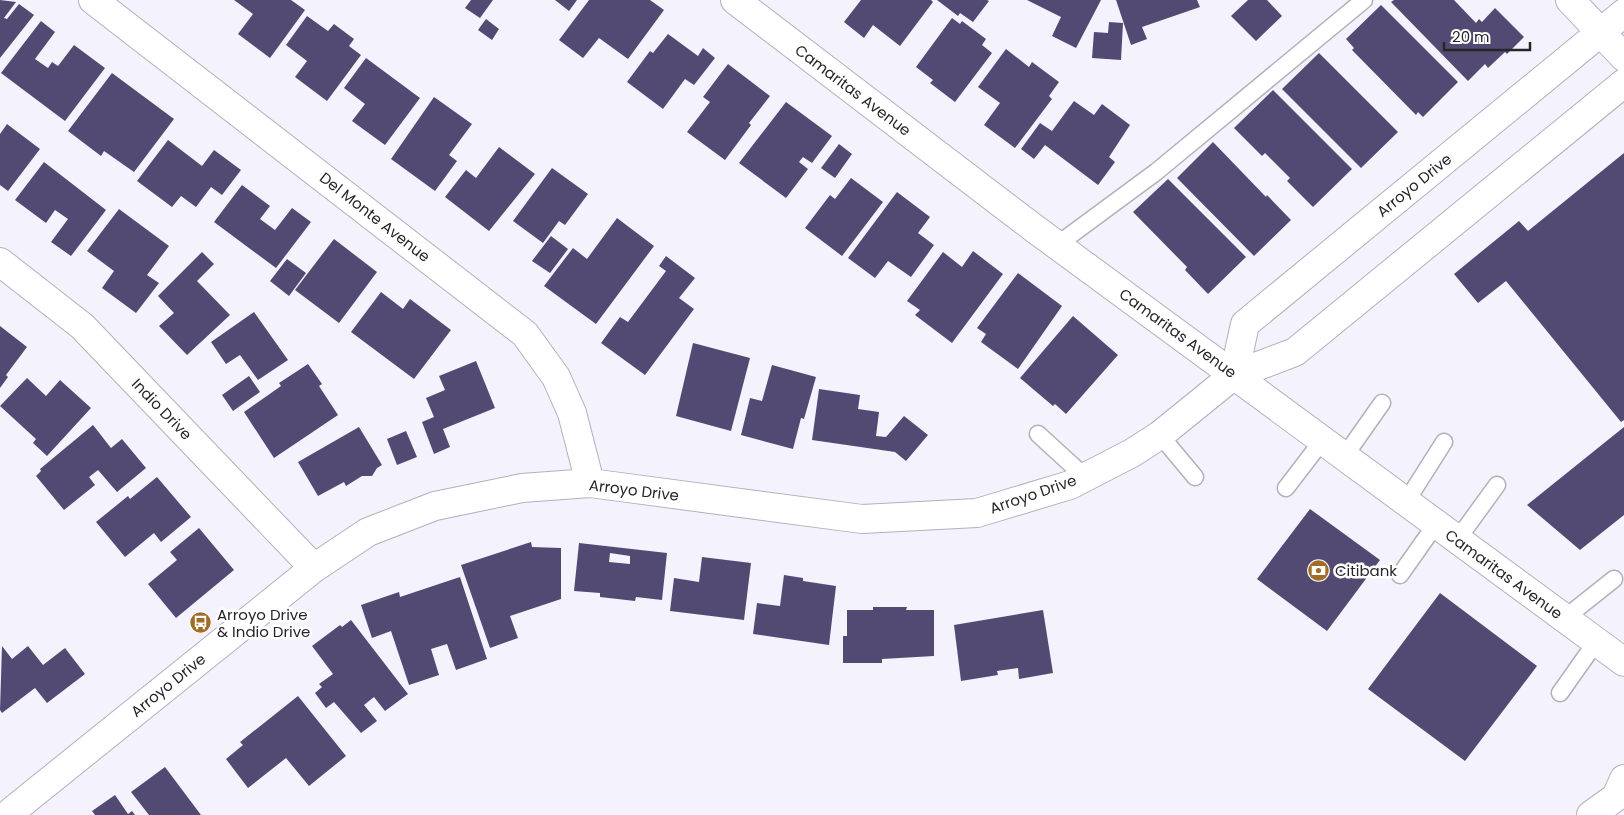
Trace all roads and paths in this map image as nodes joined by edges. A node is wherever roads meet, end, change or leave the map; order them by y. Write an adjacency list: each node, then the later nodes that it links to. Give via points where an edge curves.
1 (93, 0): 20 (street, Del Monte Avenue, via 525,334 556,377 572,413)
2 (735, 0): 9 (street, Camaritas Avenue)
3 (1364, 0): 9 (lane, via 1156,172)
4 (1570, 0): 6 (street)
5 (1624, 13): 6 (street, Arroyo Drive)
6 (1601, 32): 7 (street); 11 (street, Arroyo Drive, via 1245,324)
7 (1624, 57)
8 (1624, 83): 11 (street, Arroyo Drive, via 1295,352)
9 (1057, 245): 11 (street, Camaritas Avenue)
10 (0, 262): 25 (street, Indio Drive, via 82,326)
11 (1234, 375): 14 (street, Arroyo Drive); 15 (street, Camaritas Avenue)
12 (1382, 403): 17 (lane)
13 (1038, 434): 18 (lane)
14 (1160, 435): 18 (street, Arroyo Drive); 19 (lane)
15 (1322, 441): 17 (street, Camaritas Avenue); 22 (lane)
16 (1444, 442): 23 (lane)
17 (1344, 457): 23 (street, Camaritas Avenue)
18 (1085, 476): 20 (street, Arroyo Drive, via 1070,485 977,513 862,519)
19 (1195, 477)
20 (590, 483): 25 (street, Arroyo Drive, via 522,488 435,506 368,532)
21 (1497, 485): 24 (lane)
22 (1286, 488)
23 (1406, 502): 24 (street, Camaritas Avenue)
24 (1447, 532): 26 (lane); 28 (street, Camaritas Avenue)
25 (314, 568): 32 (street, Arroyo Drive)
26 (1400, 575)
27 (1614, 579): 28 (lane)
28 (1565, 618): 29 (street, Camaritas Avenue)
29 (1614, 650): 30 (lane)
30 (1560, 693)
31 (1624, 779): 33 (street, via 1616,797)
32 (6, 809)
33 (1591, 815)

